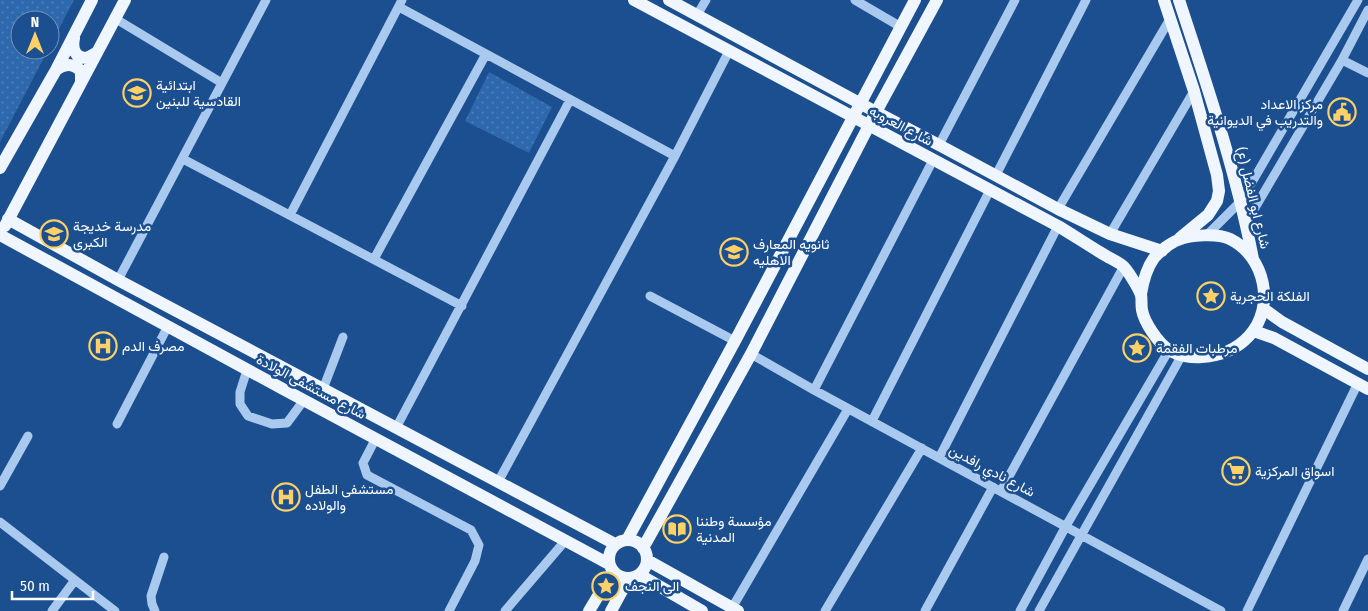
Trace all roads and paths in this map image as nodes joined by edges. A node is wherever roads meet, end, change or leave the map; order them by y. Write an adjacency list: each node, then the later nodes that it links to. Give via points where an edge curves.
1 (92, 0): 21 (main road)
2 (126, 0): 18 (main road)
3 (266, 0): 29 (street)
4 (634, 0): 22 (main road, شارع العروبه)
5 (670, 0): 17 (main road, شارع العروبه)
6 (706, 0): 17 (street)
7 (855, 0): 20 (street)
8 (915, 0): 20 (main road)
9 (937, 0): 33 (main road)
10 (1015, 0): 36 (street)
11 (1086, 0): 41 (street)
12 (1164, 0): 19 (main road, شارع ابو الفضل (ع))
13 (1179, 0): 43 (main road, شارع ابو الفضل (ع))
14 (1358, 0): 43 (street)
15 (400, 4): 24 (street); 45 (street)
16 (1368, 10): 25 (street)
17 (697, 15): 32 (main road, شارع العروبه)
18 (116, 19): 23 (main road); 29 (street)
19 (1170, 19): 30 (main road, شارع ابو الفضل (ع)); 44 (street)
20 (901, 27): 32 (main road)
21 (74, 35): 23 (main road, via 72,47 79,57 87,58); 26 (main road)
22 (729, 51): 34 (main road, شارع العروبه); 37 (street)
23 (96, 53): 28 (main road)
24 (486, 54): 31 (street); 54 (street)
25 (1342, 60): 27 (street); 47 (street)
26 (56, 70): 28 (main road, via 61,65 75,66 81,71); 40 (main road)
27 (1368, 73)
28 (81, 82): 46 (main road)
29 (222, 83): 38 (street)
30 (1194, 91): 49 (street); 52 (main road, شارع ابو الفضل (ع), via 1219,191 1208,215)
31 (570, 100): 37 (street); 60 (street)
32 (860, 104): 33 (main road, شارع العروبه); 34 (main road)
33 (876, 112): 35 (main road); 36 (main road, شارع العروبه)
34 (852, 117): 35 (main road, شارع العروبه); 65 (main road)
35 (869, 126): 39 (main road, شارع العروبه); 67 (main road)
36 (939, 145): 41 (main road, شارع العروبه)
37 (675, 156): 85 (street)
38 (183, 159): 45 (street); 57 (street)
39 (933, 160): 42 (main road, شارع العروبه); 75 (street)
40 (0, 168)
41 (996, 175): 44 (main road, شارع العروبه)
42 (990, 190): 48 (main road, شارع العروبه); 78 (street)
43 (1241, 201): 47 (main road, شارع ابو الفضل (ع)); 51 (street)
44 (1058, 209): 49 (main road, شارع العروبه)
45 (290, 215): 54 (street)
46 (8, 219): 50 (main road); 57 (main road, شارع مستشفى الولادة)
47 (1246, 223): 55 (main road, شارع ابو الفضل (ع))
48 (1058, 226): 56 (main road, شارع العروبه); 84 (street)
49 (1110, 234): 53 (main road, شارع العروبه)
50 (0, 235): 62 (main road, شارع مستشفى الولادة)
51 (1206, 236): 52 (main road); 55 (main road, via 1231,240)
52 (1178, 240): 53 (main road)
53 (1162, 251): 58 (main road, via 1153,259)
54 (374, 259): 60 (street)
55 (1254, 261): 61 (main road, via 1264,287)
56 (1124, 266): 58 (main road, شارع العروبه); 87 (street)
57 (118, 280): 71 (main road, شارع مستشفى الولادة)
58 (1141, 294): 66 (main road, via 1147,324)
59 (650, 296): 65 (street)
60 (462, 306): 80 (street)
61 (1264, 309): 63 (main road); 69 (main road)
62 (168, 326): 70 (main road, شارع مستشفى الولادة); 79 (street)
63 (1254, 331): 68 (main road, via 1221,354 1196,358); 72 (main road, via 1274,338)
64 (343, 337): 74 (street)
65 (735, 341): 92 (main road)
66 (1169, 350): 68 (main road); 89 (street)
67 (751, 354): 75 (street, شارع نادي رافدين); 93 (main road)
68 (1182, 355): 90 (street)
69 (1368, 369)
70 (248, 370): 73 (main road, شارع مستشفى الولادة); 76 (street, via 240,392 240,404 248,416 272,424 287,423)
71 (293, 373): 73 (main road); 74 (main road, شارع مستشفى الولادة)
72 (1363, 386): 113 (street)
73 (282, 389): 76 (main road, شارع مستشفى الولادة)
74 (323, 389): 80 (main road, شارع مستشفى الولادة)
75 (814, 390): 77 (street, شارع نادي رافدين)
76 (304, 400): 82 (main road, شارع مستشفى الولادة)
77 (848, 409): 78 (street, شارع نادي رافدين); 99 (street)
78 (872, 421): 83 (street, شارع نادي رافدين)
79 (117, 424)
80 (396, 428): 85 (main road, شارع مستشفى الولادة)
81 (28, 436): 86 (street)
82 (376, 438): 91 (main road, شارع مستشفى الولادة); 103 (street, via 363,463 367,475 472,530 479,545 475,561)
83 (922, 448): 84 (street, شارع نادي رافدين); 108 (street)
84 (939, 458): 87 (street, شارع نادي رافدين)
85 (498, 482): 92 (main road, شارع مستشفى الولادة)
86 (0, 486)
87 (997, 489): 89 (street, شارع نادي رافدين); 109 (street)
88 (0, 522): 98 (street)
89 (1066, 526): 90 (street, شارع نادي رافدين); 110 (street)
90 (1080, 536): 111 (street); 112 (street, شارع نادي رافدين)
91 (565, 541): 96 (main road, شارع مستشفى الولادة); 104 (street)
92 (621, 542): 93 (main road, via 637,542); 96 (main road, via 610,552)
93 (645, 554): 97 (main road, via 645,567); 99 (main road)
94 (164, 557): 102 (street, via 151,596)
95 (1368, 559): 114 (street)
96 (611, 567): 97 (main road, via 625,578); 105 (main road)
97 (635, 577): 106 (main road); 107 (main road)
98 (75, 580): 100 (street); 101 (street)
99 (735, 610)
100 (52, 611)
101 (115, 611)
102 (155, 611)
103 (449, 611)
104 (505, 611)
105 (589, 611)
106 (611, 611)
107 (702, 611)
108 (825, 611)
109 (925, 611)
110 (1020, 611)
111 (1039, 611)
112 (1221, 611)
113 (1247, 611)
114 (1343, 611)

